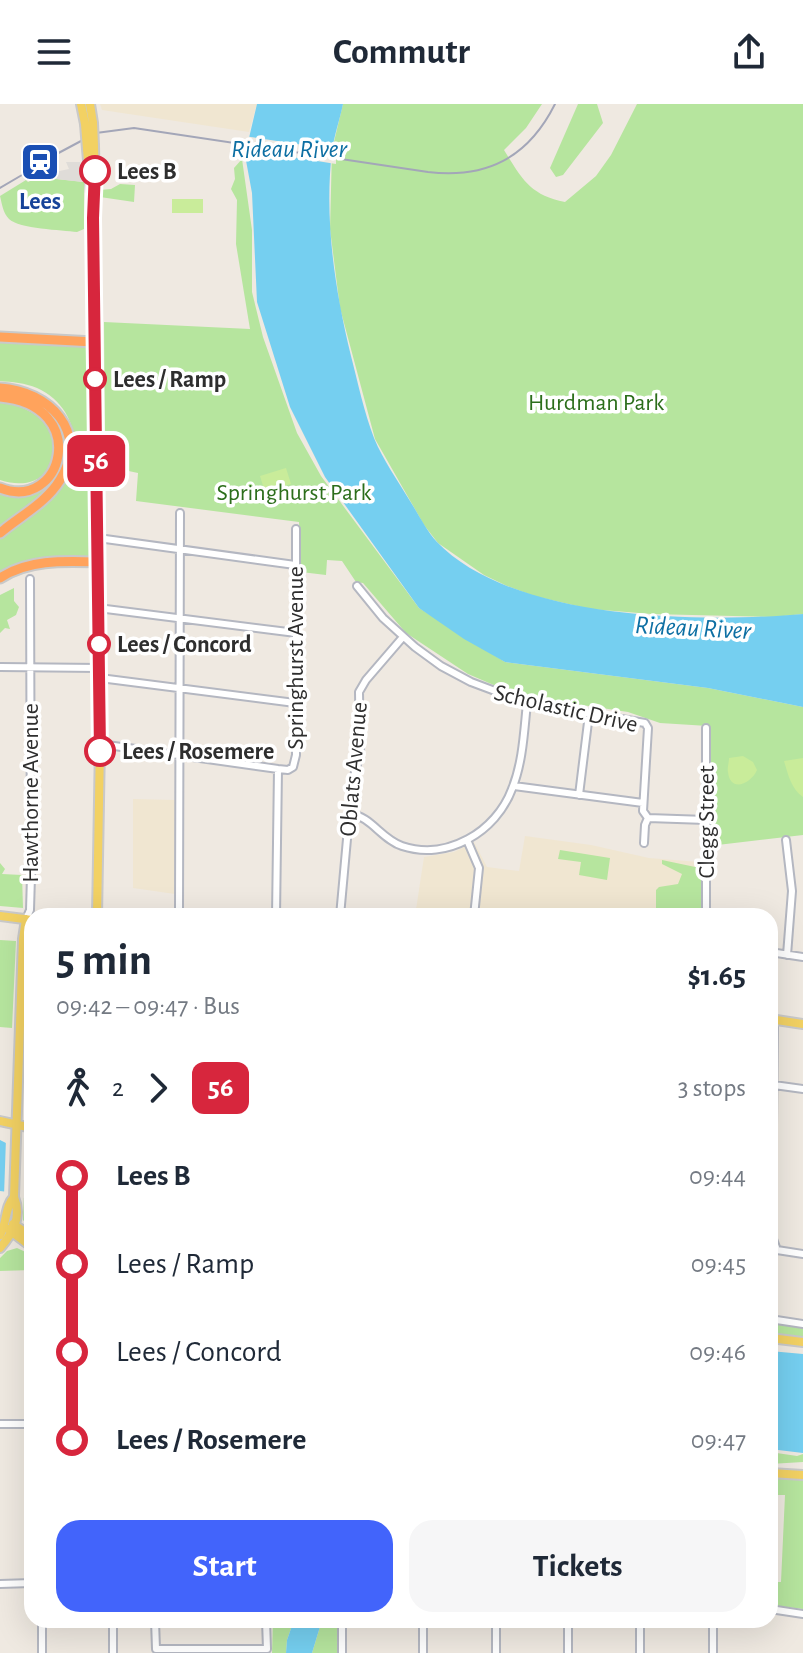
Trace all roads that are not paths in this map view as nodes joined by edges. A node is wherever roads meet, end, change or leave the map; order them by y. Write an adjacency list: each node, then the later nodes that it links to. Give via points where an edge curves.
1 (81, 104): 3 (main road)
2 (90, 104): 3 (main road)
3 (89, 123): 5 (main road, bridge)
4 (0, 337): 5 (highway)
5 (94, 342): 12 (main road)
6 (0, 388): 11 (highway, via 24,391 46,402 67,429 70,442 66,468 48,496)
7 (0, 397): 8 (highway, via 45,414 60,448 55,467 38,486 18,492)
8 (0, 488)
9 (180, 513): 13 (street)
10 (296, 529): 15 (street, Springhurst Avenue)
11 (0, 533)
12 (98, 538): 13 (street); 14 (main road)
13 (179, 550): 15 (street); 20 (street)
14 (98, 562): 16 (highway, via 37,564); 19 (main road)
15 (295, 565): 21 (street, Springhurst Avenue)
16 (0, 578)
17 (30, 579): 24 (street, Hawthorne Avenue)
18 (357, 586): 22 (street, Scholastic Drive)
19 (98, 608): 20 (street); 25 (main road)
20 (179, 619): 21 (street); 26 (street)
21 (296, 633): 27 (street, Springhurst Avenue)
22 (403, 637): 28 (street, Scholastic Drive, via 460,677); 37 (street, Oblats Avenue, via 359,692 360,753)
23 (0, 667): 24 (street)
24 (30, 668): 25 (street); 43 (street, Hawthorne Avenue)
25 (100, 673): 26 (street); 31 (main road)
26 (178, 687): 27 (street); 32 (street)
27 (295, 703): 33 (street, Springhurst Avenue, via 296,761 288,770)
28 (527, 703): 29 (street, Scholastic Drive); 34 (street)
29 (589, 714): 35 (street); 36 (street, Scholastic Drive, via 639,721 648,728)
30 (706, 728): 39 (street, Clegg Street)
31 (100, 744): 32 (street); 44 (main road)
32 (179, 755): 33 (street); 45 (street)
33 (278, 769): 46 (street, Springhurst Avenue)
34 (514, 786): 35 (street); 40 (street, via 495,817)
35 (579, 795): 36 (street)
36 (643, 803): 38 (street)
37 (350, 814): 40 (street, via 408,848 448,848); 47 (street, Oblats Avenue)
38 (648, 818): 39 (street); 42 (street)
39 (706, 820): 49 (street, Clegg Street)
40 (467, 840): 48 (street, via 479,868)
41 (786, 840): 54 (street, via 792,891)
42 (644, 843)
43 (30, 908)
44 (97, 908)
45 (179, 908)
46 (276, 908)
47 (341, 908)
48 (475, 908)
49 (706, 908)
50 (0, 916): 51 (main road)
51 (24, 919)
52 (24, 936): 61 (main road, Hawthorne Avenue)
53 (778, 953): 54 (street)
54 (787, 955): 55 (street)
55 (803, 957)
56 (778, 1021): 57 (main road)
57 (803, 1024)
58 (778, 1086): 59 (street)
59 (803, 1089)
60 (0, 1121): 61 (main road)
61 (17, 1125): 62 (main road); 63 (main road, Hawthorne Avenue)
62 (24, 1126)
63 (8, 1201): 64 (main road, Hawthorne Avenue, via 17,1205)
64 (6, 1223): 65 (main road); 66 (main road); 68 (main road)
65 (0, 1235)
66 (24, 1237)
67 (24, 1243): 68 (main road)
68 (0, 1249)
69 (778, 1250): 70 (street)
70 (803, 1254)
71 (778, 1320): 72 (street)
72 (803, 1324)
73 (778, 1339): 74 (main road)
74 (803, 1342)
75 (0, 1424): 76 (street)
76 (24, 1424)
77 (778, 1473): 78 (main road)
78 (803, 1475)
79 (24, 1583): 80 (street)
80 (0, 1584)
81 (778, 1610): 82 (street)
82 (803, 1614)
83 (42, 1628): 95 (street)
84 (113, 1628): 96 (street)
85 (155, 1628): 93 (street)
86 (266, 1628): 94 (street)
87 (342, 1628): 97 (street)
88 (423, 1628): 98 (street)
89 (496, 1628): 99 (street)
90 (568, 1628): 100 (street)
91 (640, 1628): 101 (street)
92 (713, 1628): 102 (street)
93 (156, 1651): 94 (street)
94 (267, 1651)
95 (42, 1653)
96 (113, 1653)
97 (342, 1653)
98 (423, 1653)
99 (496, 1653)
100 (568, 1653)
101 (640, 1653)
102 (713, 1653)

